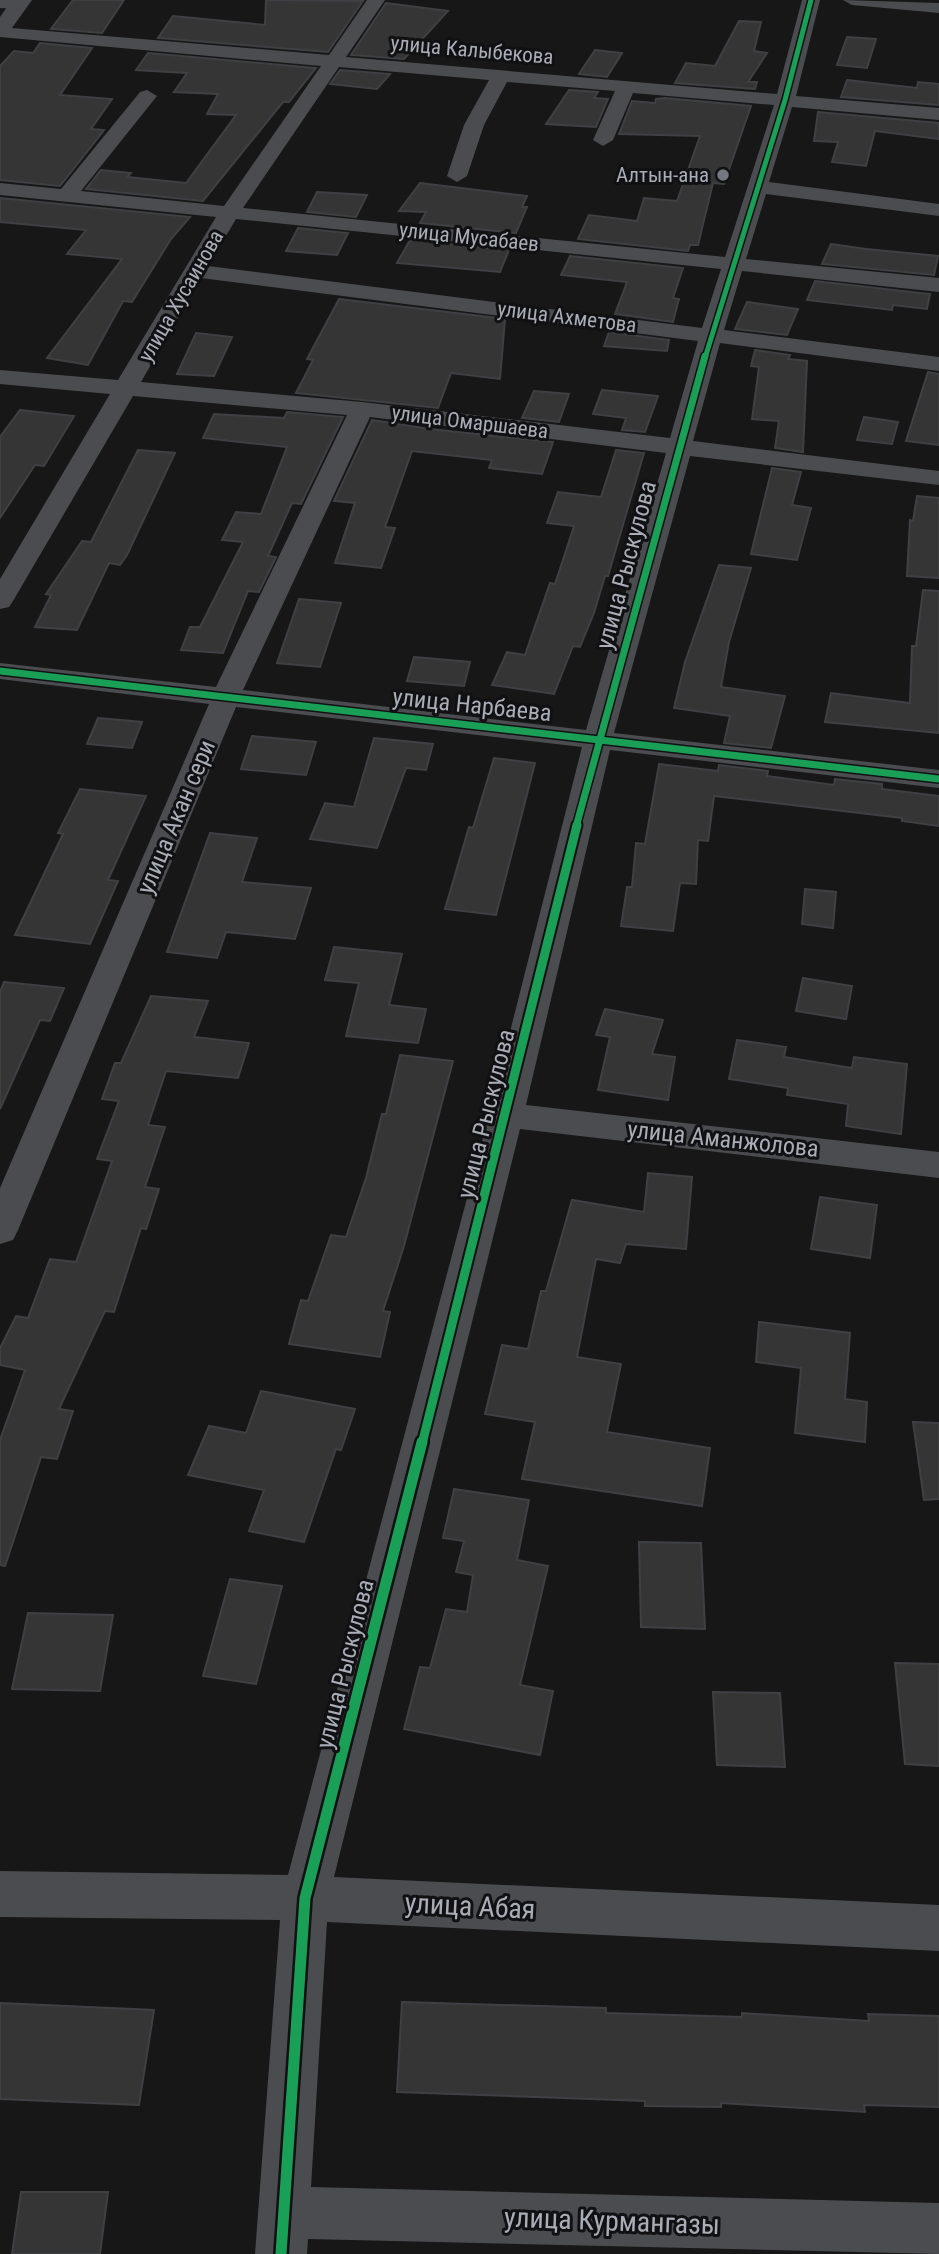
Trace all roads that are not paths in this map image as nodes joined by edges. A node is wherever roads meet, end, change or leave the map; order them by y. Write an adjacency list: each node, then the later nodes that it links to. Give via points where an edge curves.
1 (376, 0): 7 (street, улица Хусаинова)
2 (811, 0): 11 (street, улица Рыскулова)
3 (852, 0): 5 (street)
4 (14, 2): 6 (street)
5 (939, 8)
6 (0, 31): 7 (street, улица Калыбекова)
7 (336, 61): 8 (street, улица Калыбекова); 19 (street, улица Хусаинова)
8 (501, 75): 9 (street, улица Калыбекова); 14 (street, via 474,125)
9 (626, 87): 11 (street, улица Калыбекова); 13 (street)
10 (147, 96): 17 (street)
11 (785, 100): 12 (street, улица Калыбекова); 15 (street, улица Рыскулова)
12 (939, 114)
13 (603, 140)
14 (457, 176)
15 (758, 187): 18 (street); 20 (street, улица Рыскулова)
16 (0, 189): 17 (street, улица Мусабаев)
17 (67, 195): 19 (street, улица Мусабаев)
18 (939, 210)
19 (229, 213): 20 (street, улица Мусабаев); 21 (street, улица Хусаинова)
20 (733, 263): 22 (street, улица Мусабаев); 23 (street, улица Рыскулова)
21 (194, 271): 23 (street, улица Ахметова); 26 (street, улица Хусаинова)
22 (939, 285)
23 (711, 335): 24 (street, улица Ахметова); 28 (street, улица Рыскулова)
24 (939, 364)
25 (0, 377): 26 (street, улица Омаршаева)
26 (126, 389): 27 (street, улица Омаршаева); 30 (street, улица Хусаинова)
27 (362, 409): 28 (street, улица Омаршаева); 32 (street, улица Акан сери)
28 (678, 447): 29 (street, улица Омаршаева); 33 (street, улица Рыскулова)
29 (939, 478)
30 (0, 601)
31 (0, 671): 32 (street, улица Нарбаева)
32 (226, 697): 33 (street, улица Нарбаева); 37 (street, улица Акан сери)
33 (598, 739): 34 (street, улица Нарбаева); 35 (street, улица Рыскулова)
34 (939, 779)
35 (506, 1115): 36 (street, улица Аманжолова); 39 (street, улица Рыскулова)
36 (939, 1165)
37 (0, 1230)
38 (0, 1894): 39 (street, улица Абая)
39 (305, 1898): 40 (street, улица Абая); 42 (street, улица Рыскулова)
40 (939, 1928)
41 (939, 2229): 42 (street, улица Курмангазы)
42 (283, 2233)

